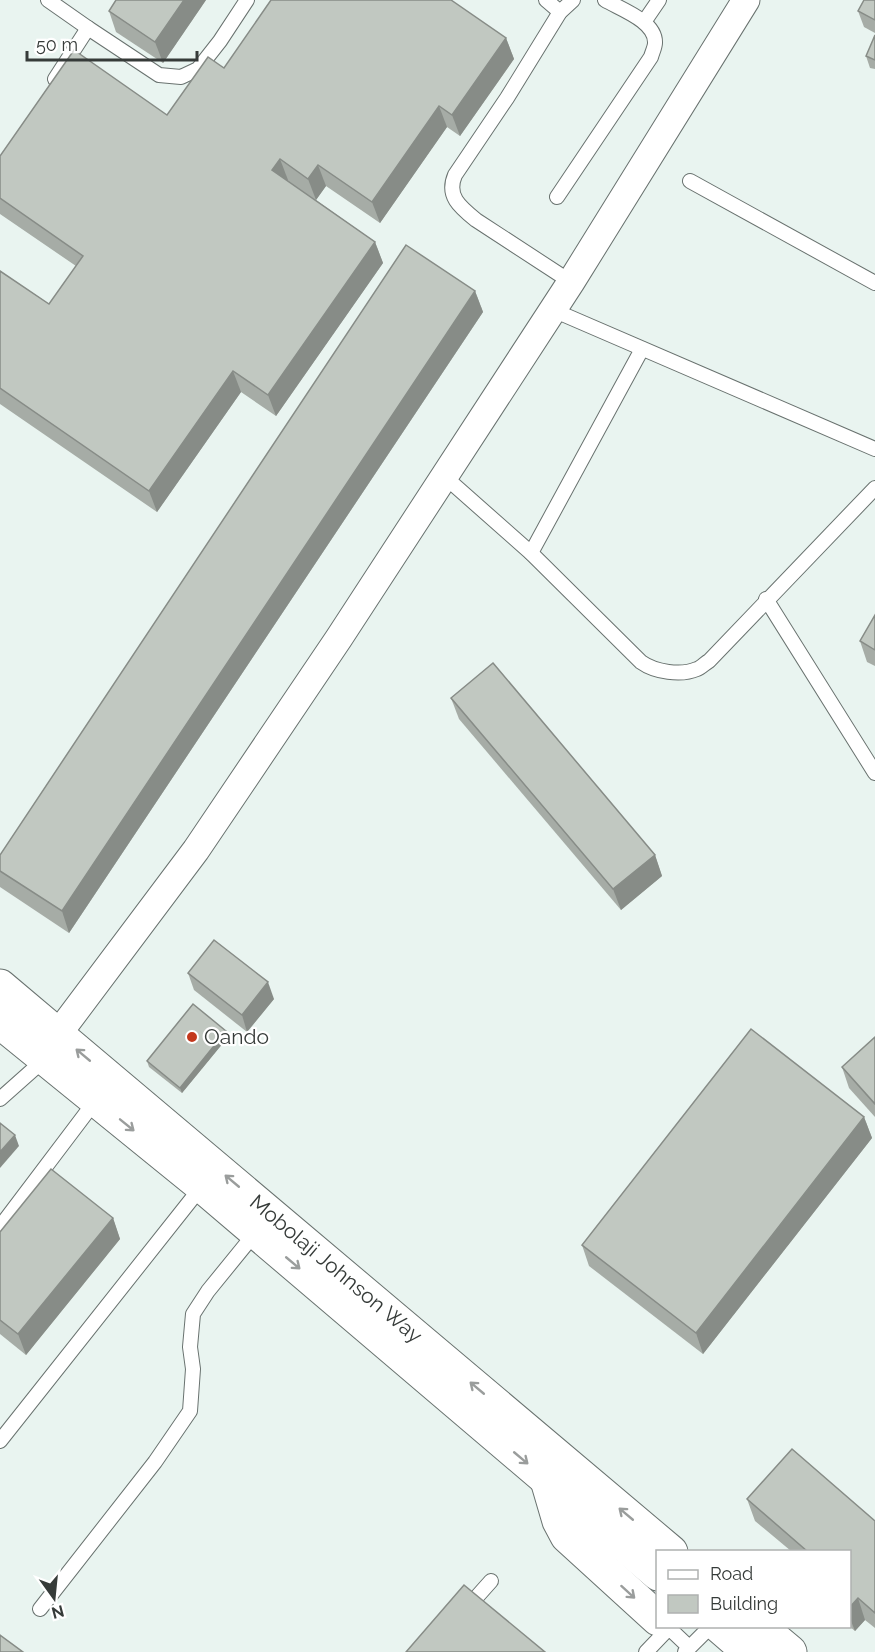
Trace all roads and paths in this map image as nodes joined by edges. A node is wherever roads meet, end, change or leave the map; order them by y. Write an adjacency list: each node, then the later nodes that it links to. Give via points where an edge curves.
1 (48, 0): 10 (lane)
2 (247, 0): 10 (lane, via 198,69 181,77 159,75)
3 (546, 0): 8 (lane)
4 (573, 0): 8 (lane)
5 (605, 0): 9 (lane)
6 (659, 0): 9 (lane)
7 (746, 0): 14 (street)
8 (560, 12): 14 (lane, via 451,186 454,197 476,220)
9 (644, 22): 13 (lane, via 652,30 655,42 651,57)
10 (88, 28): 11 (lane)
11 (46, 91)
12 (690, 181): 15 (lane)
13 (557, 196)
14 (571, 282): 16 (street)
15 (875, 283)
16 (553, 310): 17 (lane); 19 (street)
17 (642, 349): 18 (lane); 21 (lane)
18 (875, 449)
19 (444, 476): 21 (lane); 26 (street, via 196,850)
20 (875, 488): 22 (lane)
21 (531, 553): 22 (lane, via 649,668 677,673 697,669)
22 (766, 599): 23 (lane)
23 (875, 773)
24 (0, 986): 26 (street, Mobolaji Johnson Way)
25 (0, 1022): 26 (street, Mobolaji Johnson Way)
26 (52, 1046): 27 (lane); 28 (street, Mobolaji Johnson Way); 34 (street, Mobolaji Johnson Way, one-way to 26)
27 (0, 1099)
28 (96, 1100): 29 (street, Mobolaji Johnson Way, one-way to 29); 30 (lane)
29 (202, 1186): 31 (street, Mobolaji Johnson Way); 32 (lane)
30 (0, 1227)
31 (256, 1232): 33 (street, Mobolaji Johnson Way, one-way to 33); 37 (lane, via 193,1314 190,1410 156,1462)
32 (0, 1441)
33 (547, 1480): 35 (street, Mobolaji Johnson Way); 39 (street, one-way to 39, via 567,1536)
34 (670, 1550)
35 (656, 1573)
36 (491, 1581): 38 (lane)
37 (40, 1609)
38 (459, 1617)
39 (656, 1619)
40 (703, 1628): 43 (lane)
41 (721, 1628): 45 (street)
42 (761, 1628): 46 (street)
43 (673, 1635): 44 (lane)
44 (646, 1652)
45 (749, 1652)
46 (790, 1652)

